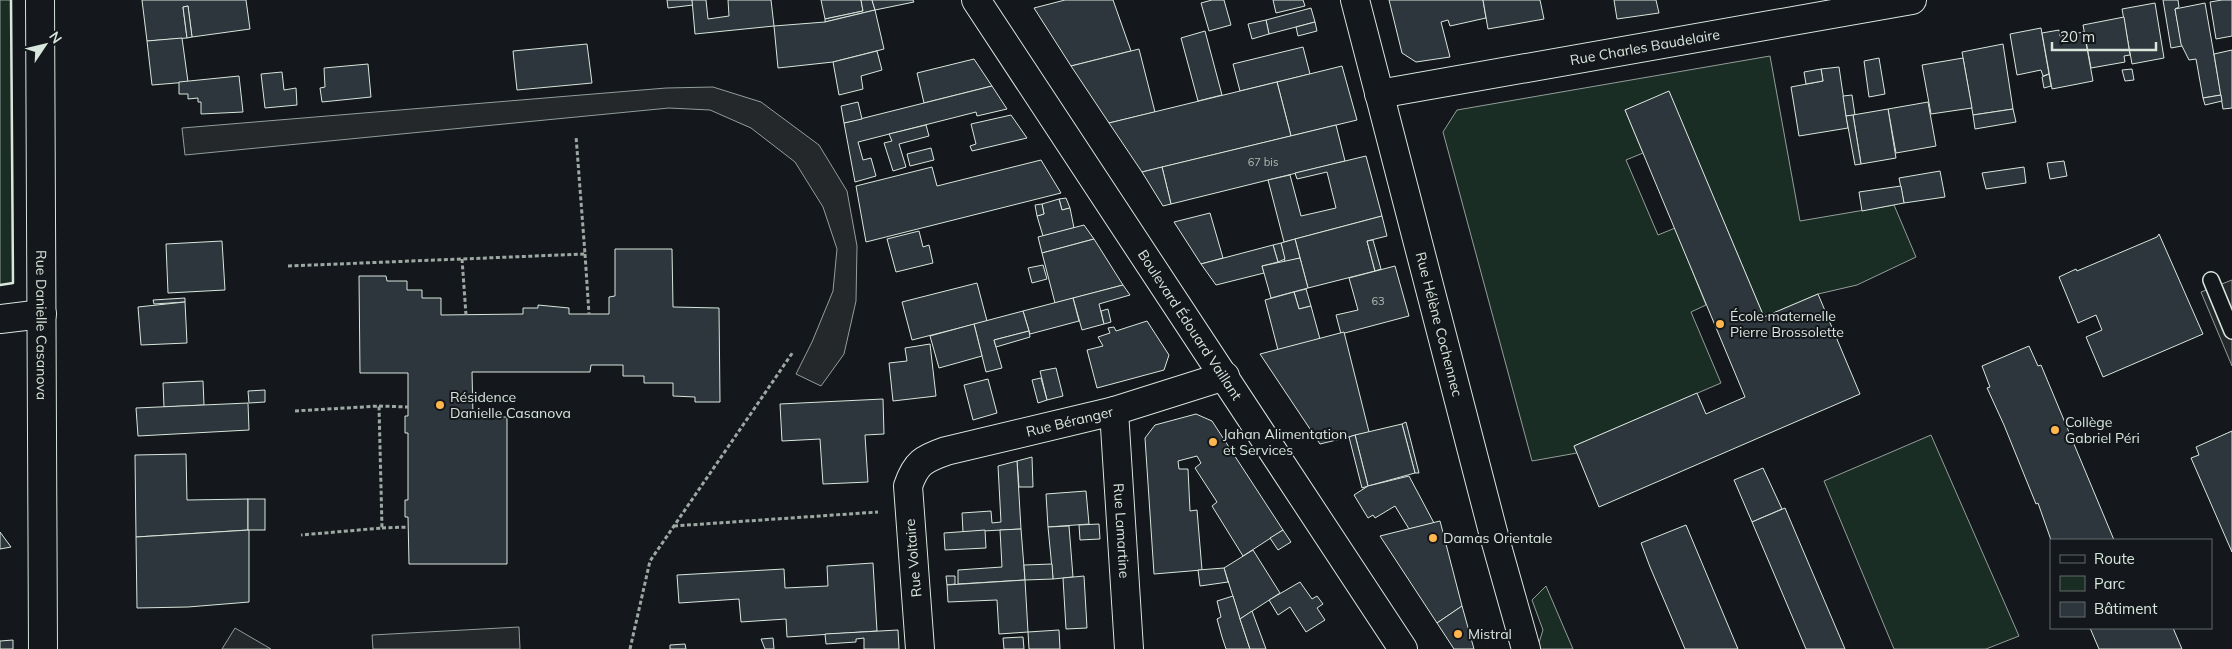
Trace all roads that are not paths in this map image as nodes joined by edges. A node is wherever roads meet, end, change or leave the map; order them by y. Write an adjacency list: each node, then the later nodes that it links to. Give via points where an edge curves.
1 (40, 0): 7 (street, Rue Danielle Casanova)
2 (976, 0): 10 (street, Boulevard Édouard Vaillant)
3 (1354, 0): 5 (street, Rue Hélène Cochennec)
4 (1912, 0): 5 (street, Rue Charles Baudelaire)
5 (1379, 94): 17 (street, Rue Hélène Cochennec, via 1492,532)
6 (2211, 280): 9 (lane)
7 (42, 314): 8 (street); 13 (street, Rue Danielle Casanova)
8 (0, 319)
9 (2232, 331)
10 (1225, 376): 11 (street, Rue Béranger); 16 (street, Boulevard Édouard Vaillant)
11 (1114, 411): 12 (street, Rue Béranger, via 946,451 929,457); 15 (street, Rue Lamartine)
12 (914, 468): 14 (street, Rue Voltaire, via 908,486 908,510)
13 (43, 649)
14 (920, 649)
15 (1129, 649)
16 (1403, 649)
17 (1526, 649)

